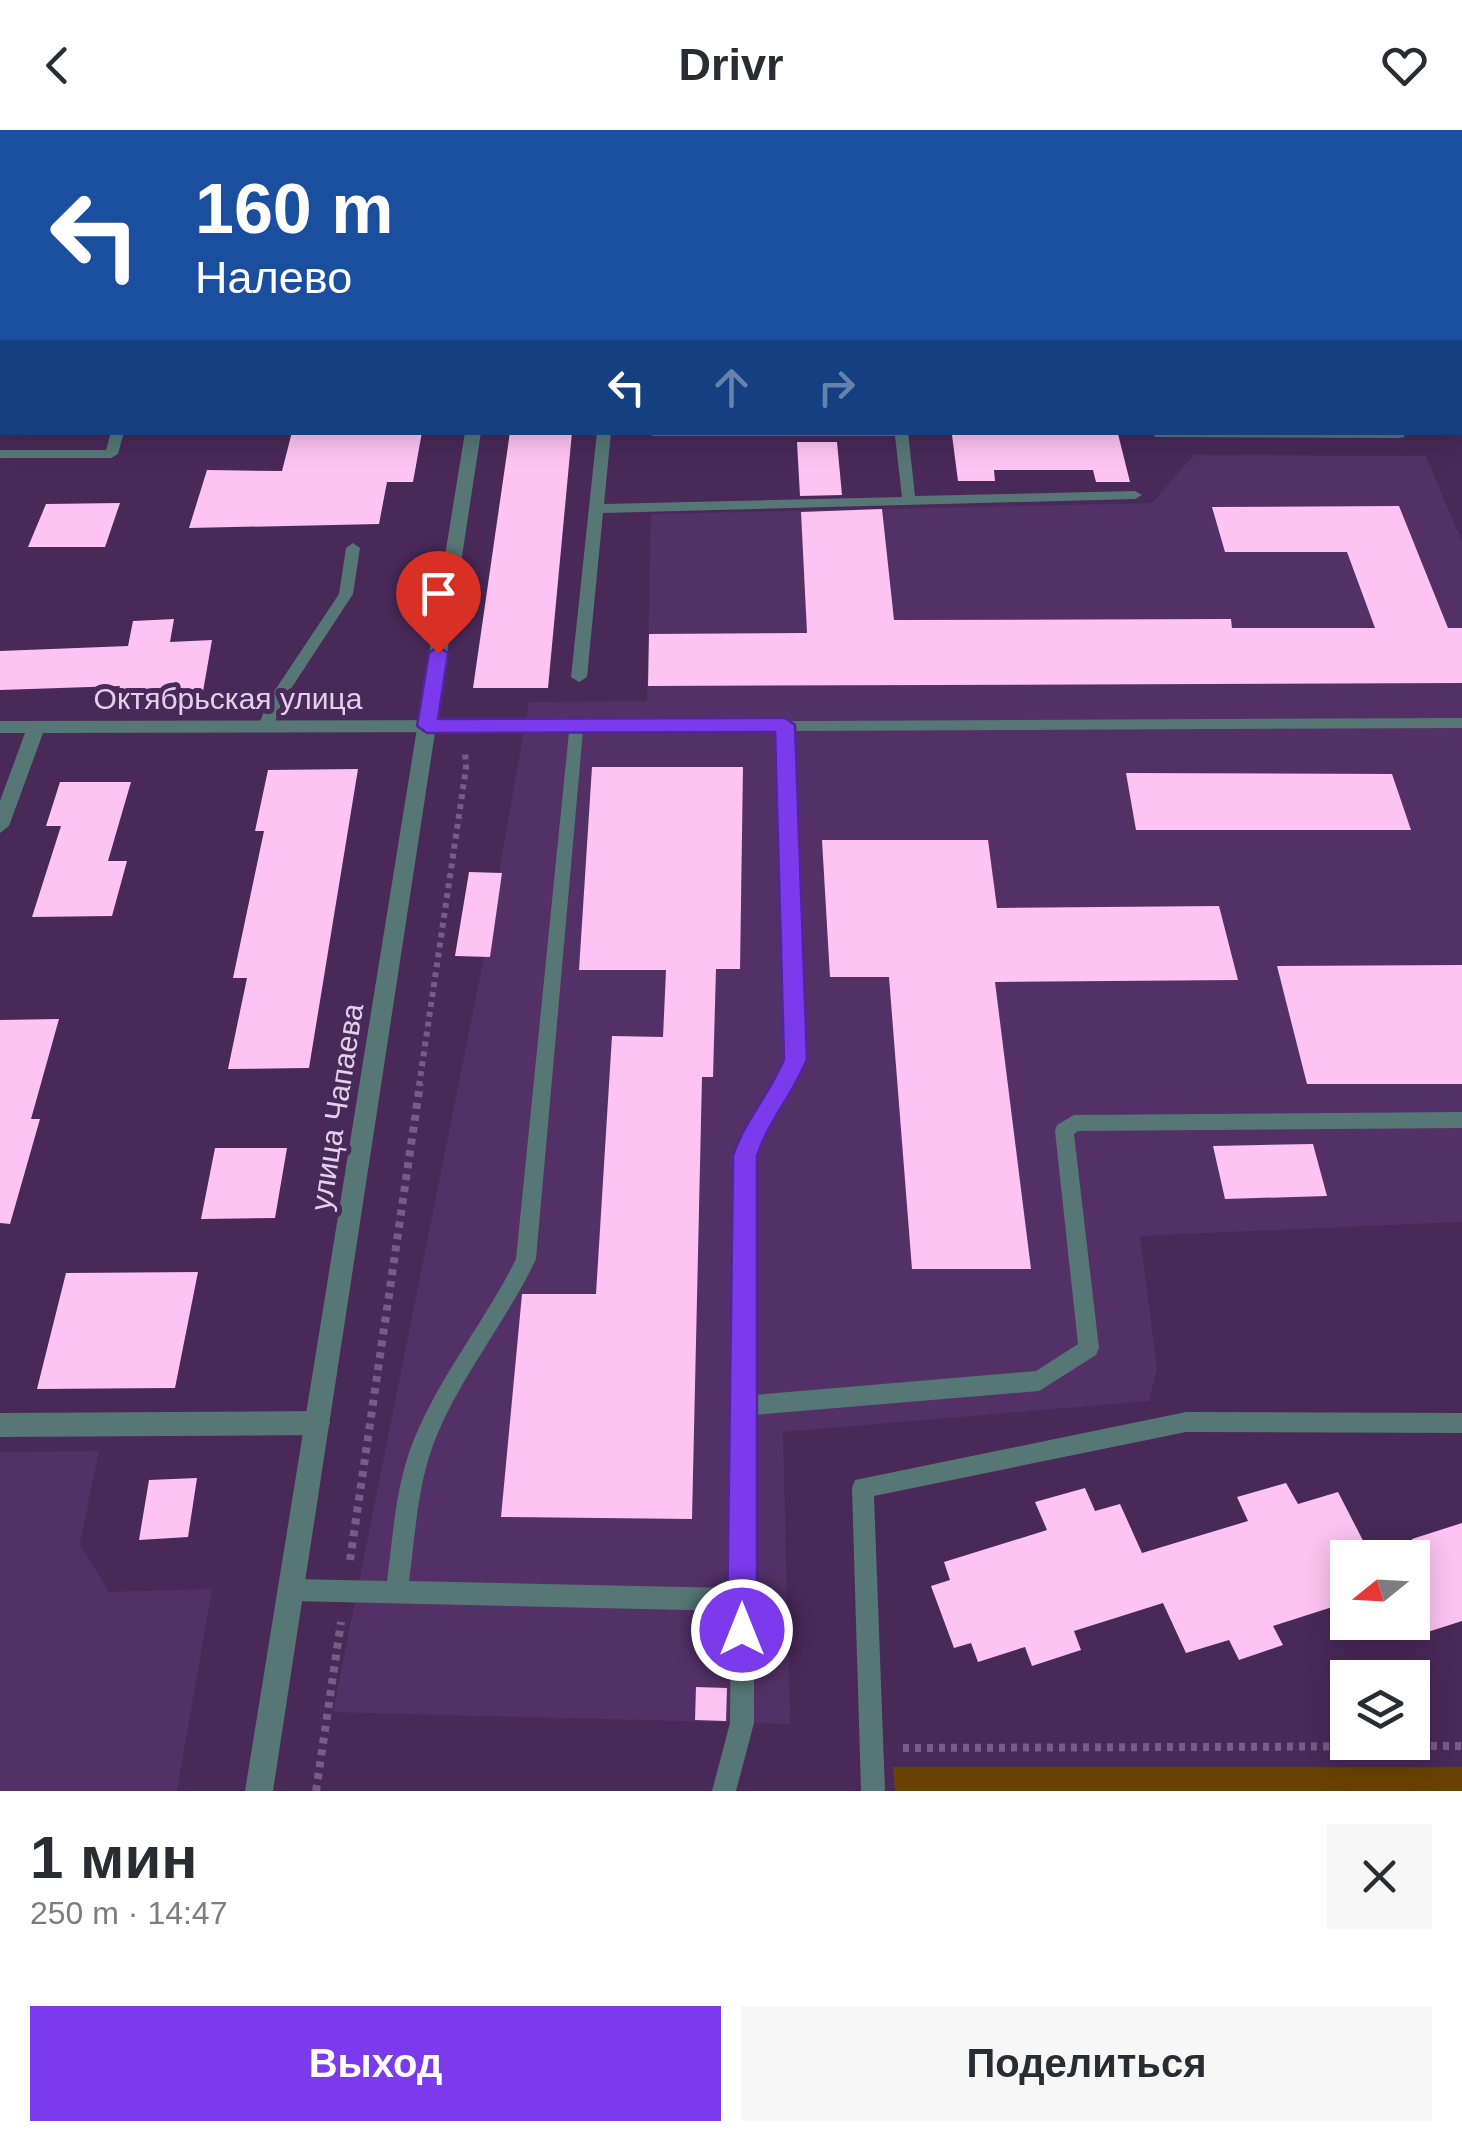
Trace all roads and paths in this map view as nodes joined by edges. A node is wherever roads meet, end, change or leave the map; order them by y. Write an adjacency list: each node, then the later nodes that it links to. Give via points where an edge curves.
1 (117, 435): 5 (lane, via 111,454)
2 (473, 435): 13 (street, улица Чапаева)
3 (604, 435): 8 (lane)
4 (901, 435): 7 (lane)
5 (0, 454)
6 (1135, 496): 7 (lane)
7 (909, 500): 8 (lane)
8 (597, 509): 10 (lane)
9 (353, 548): 17 (lane, via 346,594)
10 (578, 677)
11 (1462, 722): 12 (lane)
12 (785, 725): 15 (lane); 21 (lane, via 796,1059 745,1156)
13 (427, 726): 14 (street, Октябрьская улица); 17 (street, Октябрьская улица); 22 (street, улица Чапаева)
14 (462, 726): 15 (street, Октябрьская улица); 26 (path, via 466,768)
15 (576, 726): 27 (lane, via 526,1259 508,1302 450,1386 420,1452)
16 (36, 727): 17 (street, Октябрьская улица); 18 (street, Октябрьская улица); 19 (street)
17 (266, 727)
18 (0, 728)
19 (0, 826)
20 (1462, 1120): 21 (lane, via 1074,1123 1064,1131 1089,1348 1039,1381)
21 (743, 1406): 28 (lane)
22 (318, 1423): 24 (street); 25 (street, улица Чапаева)
23 (1462, 1423): 30 (lane, via 1186,1422 863,1488)
24 (0, 1425)
25 (292, 1590): 26 (lane); 31 (street, улица Чапаева)
26 (345, 1594): 27 (lane); 32 (path)
27 (396, 1594): 28 (lane)
28 (742, 1600): 33 (lane, via 742,1723)
29 (1462, 1746): 30 (path)
30 (870, 1748): 34 (lane)
31 (260, 1791)
32 (316, 1791)
33 (724, 1791)
34 (873, 1791)

